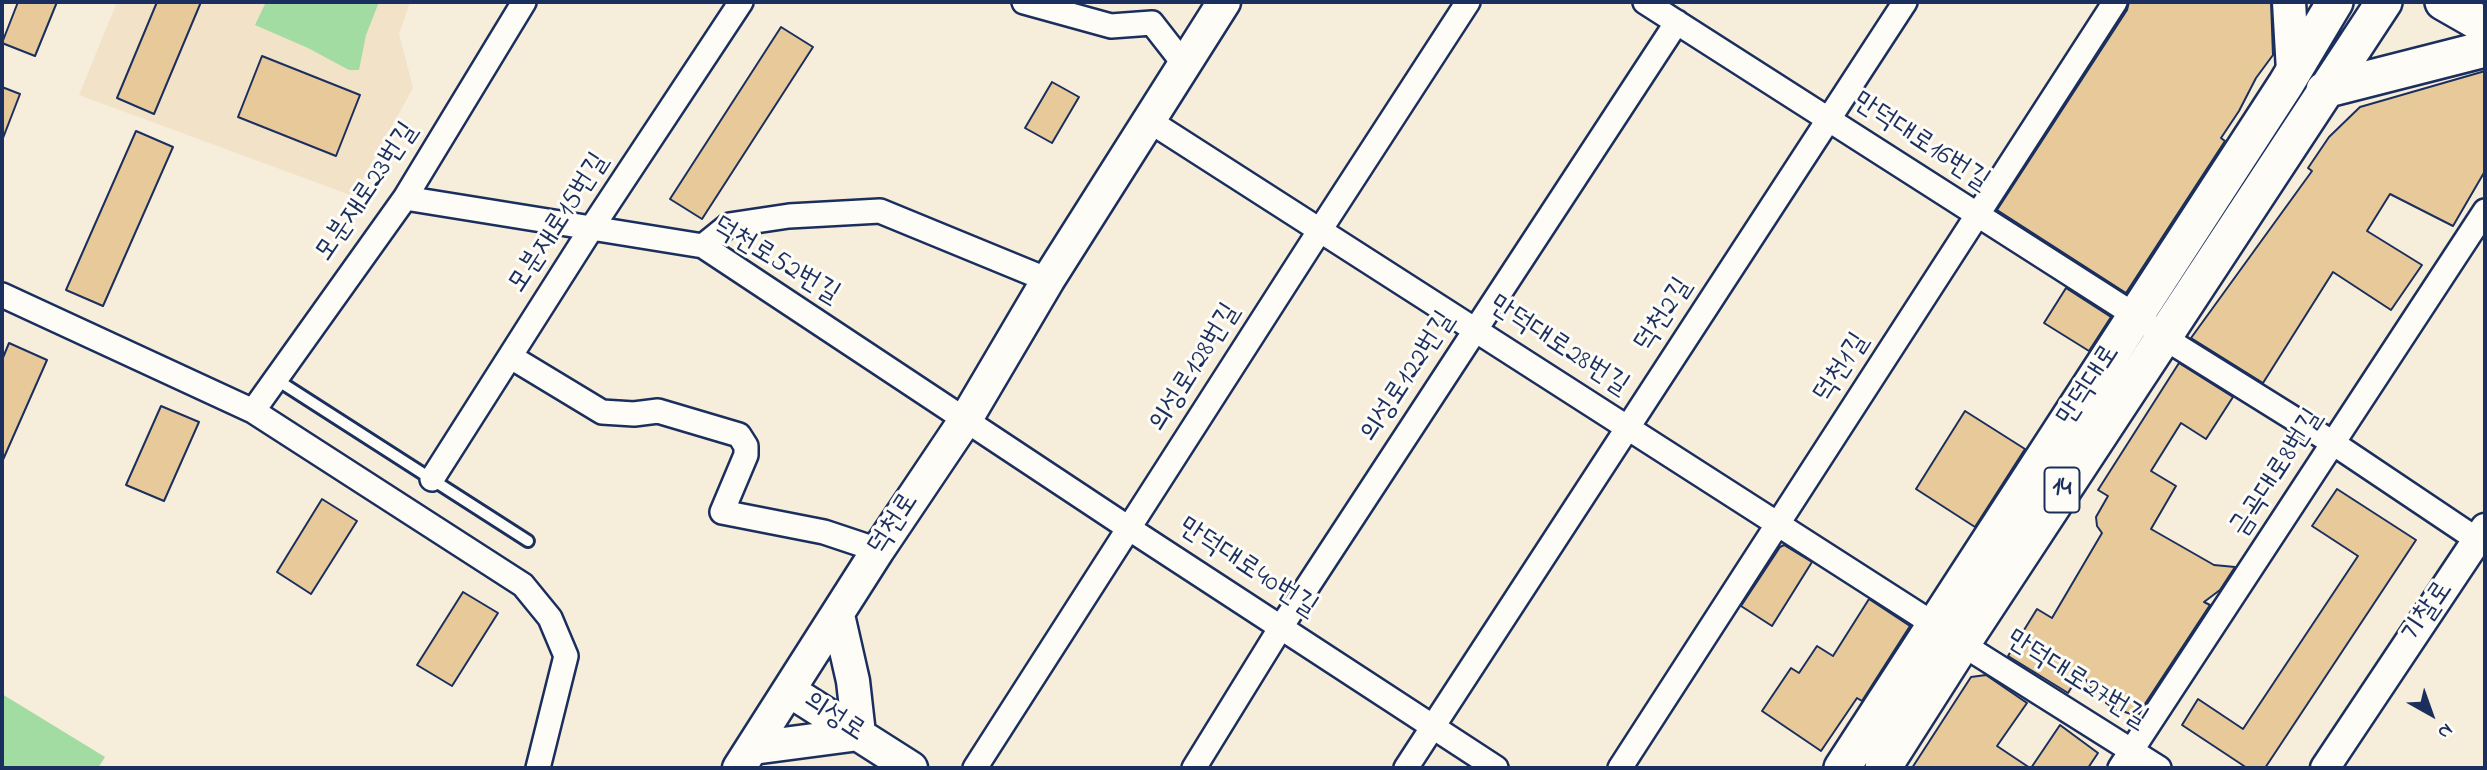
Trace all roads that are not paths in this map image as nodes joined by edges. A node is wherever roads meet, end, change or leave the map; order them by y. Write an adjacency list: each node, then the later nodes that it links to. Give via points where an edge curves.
1 (524, 2): 21 (street, 모분재로23번길)
2 (741, 2): 24 (street, 모분재로15번길)
3 (1024, 2): 16 (street, via 1111,26 1153,23)
4 (1224, 2): 16 (main road, 덕천로)
5 (1468, 2): 25 (street, 의성로128번길)
6 (1645, 2): 13 (street, 만덕대로16번길)
7 (1905, 2): 19 (street, 덕천2길)
8 (2115, 2): 23 (street, 덕천1길)
9 (2288, 2): 17 (main road)
10 (2335, 2): 17 (main road, 만덕대로)
11 (2384, 2): 18 (main road)
12 (2443, 2): 14 (main road)
13 (1677, 22): 19 (street, 만덕대로16번길); 30 (street, 의성로122번길)
14 (2485, 26)
15 (2485, 49): 18 (main road)
16 (1184, 64): 20 (main road, 덕천로)
17 (2293, 71): 29 (main road, 만덕대로)
18 (2324, 90): 29 (main road)
19 (1828, 119): 23 (street, 만덕대로16번길); 35 (street, 덕천2길)
20 (1148, 120): 25 (street, 만덕대로28번길); 27 (main road, 덕천로)
21 (405, 198): 24 (street, 덕천로52번길); 32 (street, 모분재로23번길)
22 (2485, 211): 36 (street, 금곡대로8번길)
23 (1978, 215): 29 (street, 만덕대로16번길); 38 (street, 덕천1길)
24 (591, 229): 26 (street, 덕천로52번길); 31 (street, 모분재로15번길)
25 (1320, 230): 30 (street, 만덕대로28번길); 39 (street, 의성로128번길)
26 (703, 246): 27 (street, via 729,225 880,211); 34 (street, 덕천로52번길)
27 (1048, 280): 34 (main road, 덕천로)
28 (2, 295): 33 (street)
29 (2149, 326): 36 (street, 만덕대로16번길); 45 (main road, 만덕대로)
30 (1475, 330): 35 (street, 만덕대로28번길); 44 (street, 의성로122번길)
31 (511, 357): 37 (street, 모분재로15번길); 42 (street, via 603,412 658,411 739,435 746,455 722,512 824,532)
32 (274, 378): 33 (street, 모분재로23번길); 37 (lane)
33 (253, 411): 51 (street, via 523,585 551,618 566,656)
34 (966, 419): 39 (street, 만덕대로40번길); 42 (main road, 덕천로)
35 (1628, 427): 38 (street, 만덕대로28번길); 47 (street, 덕천2길)
36 (2333, 443): 40 (street, 만덕대로16번길); 50 (street, 금곡대로8번길)
37 (432, 479): 41 (lane)
38 (1778, 524): 45 (street, 만덕대로28번길); 57 (street, 덕천1길)
39 (1129, 529): 44 (street, 만덕대로40번길); 53 (street, 의성로128번길)
40 (2483, 538): 61 (street, 기찰로)
41 (528, 541)
42 (878, 550): 43 (main road, 덕천로)
43 (838, 615): 46 (main road, 덕천로); 48 (main road)
44 (1282, 627): 47 (street, 만덕대로40번길); 54 (street, 의성로122번길)
45 (1948, 634): 50 (street, 만덕대로27번길); 58 (main road, 만덕대로); 59 (main road, 만덕대로)
46 (790, 691): 48 (main road, 의성로); 49 (main road, 덕천로)
47 (1434, 726): 55 (street, 덕천2길); 56 (street, 만덕대로40번길)
48 (859, 734): 49 (main road); 52 (main road, 의성로)
49 (746, 758)
50 (2126, 759): 60 (street, 만덕대로27번길)
51 (538, 768)
52 (912, 768)
53 (975, 768)
54 (1194, 768)
55 (1406, 768)
56 (1496, 768)
57 (1620, 768)
58 (1842, 768)
59 (1884, 768)
60 (2159, 768)
61 (2325, 768)

